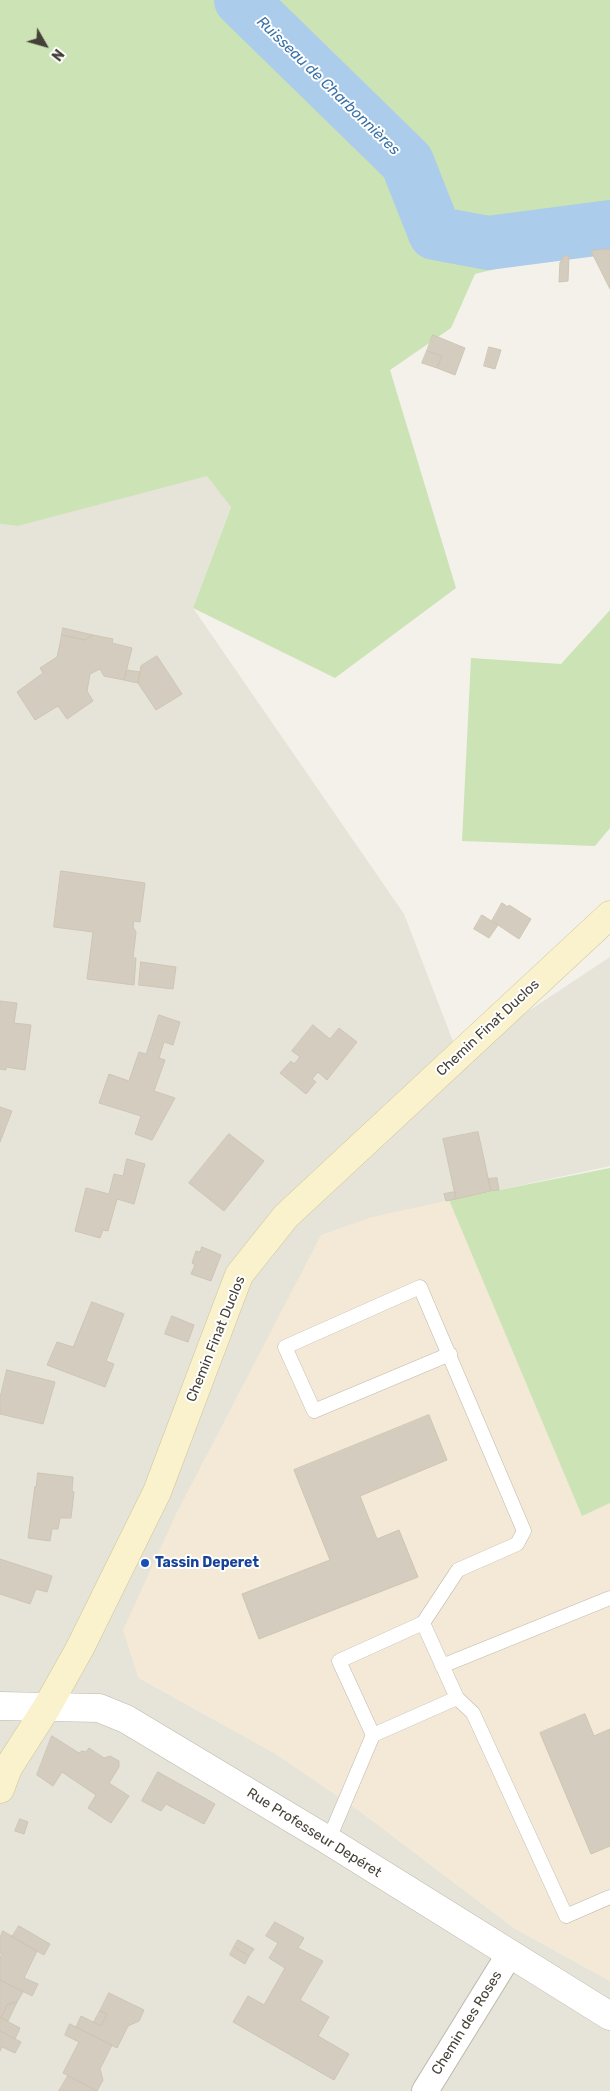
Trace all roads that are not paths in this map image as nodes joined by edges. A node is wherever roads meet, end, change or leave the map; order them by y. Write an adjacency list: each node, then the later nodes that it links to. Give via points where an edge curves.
1 (610, 914): 8 (main road, Chemin Finat Duclos, via 286,1216 239,1275 156,1492 80,1648)
2 (450, 1354): 2 (lane, via 420,1287 285,1348 314,1411); 4 (lane, via 524,1531 517,1544 458,1570)
3 (610, 1598): 5 (lane)
4 (424, 1623): 5 (lane); 9 (lane, via 339,1661)
5 (442, 1666): 6 (lane)
6 (457, 1698): 9 (lane); 12 (lane, via 473,1713 566,1916)
7 (0, 1706): 8 (street, Rue Professeur Depéret)
8 (47, 1707): 10 (main road, Chemin Finat Duclos, via 8,1768); 11 (street, Rue Professeur Depéret, via 99,1708 126,1719)
9 (373, 1735): 11 (lane)
10 (0, 1789)
11 (326, 1839): 13 (street, Rue Professeur Depéret)
12 (610, 1897)
13 (509, 1955): 14 (street, Rue Professeur Depéret); 15 (street, Chemin des Roses)
14 (610, 2016)
15 (425, 2091)

